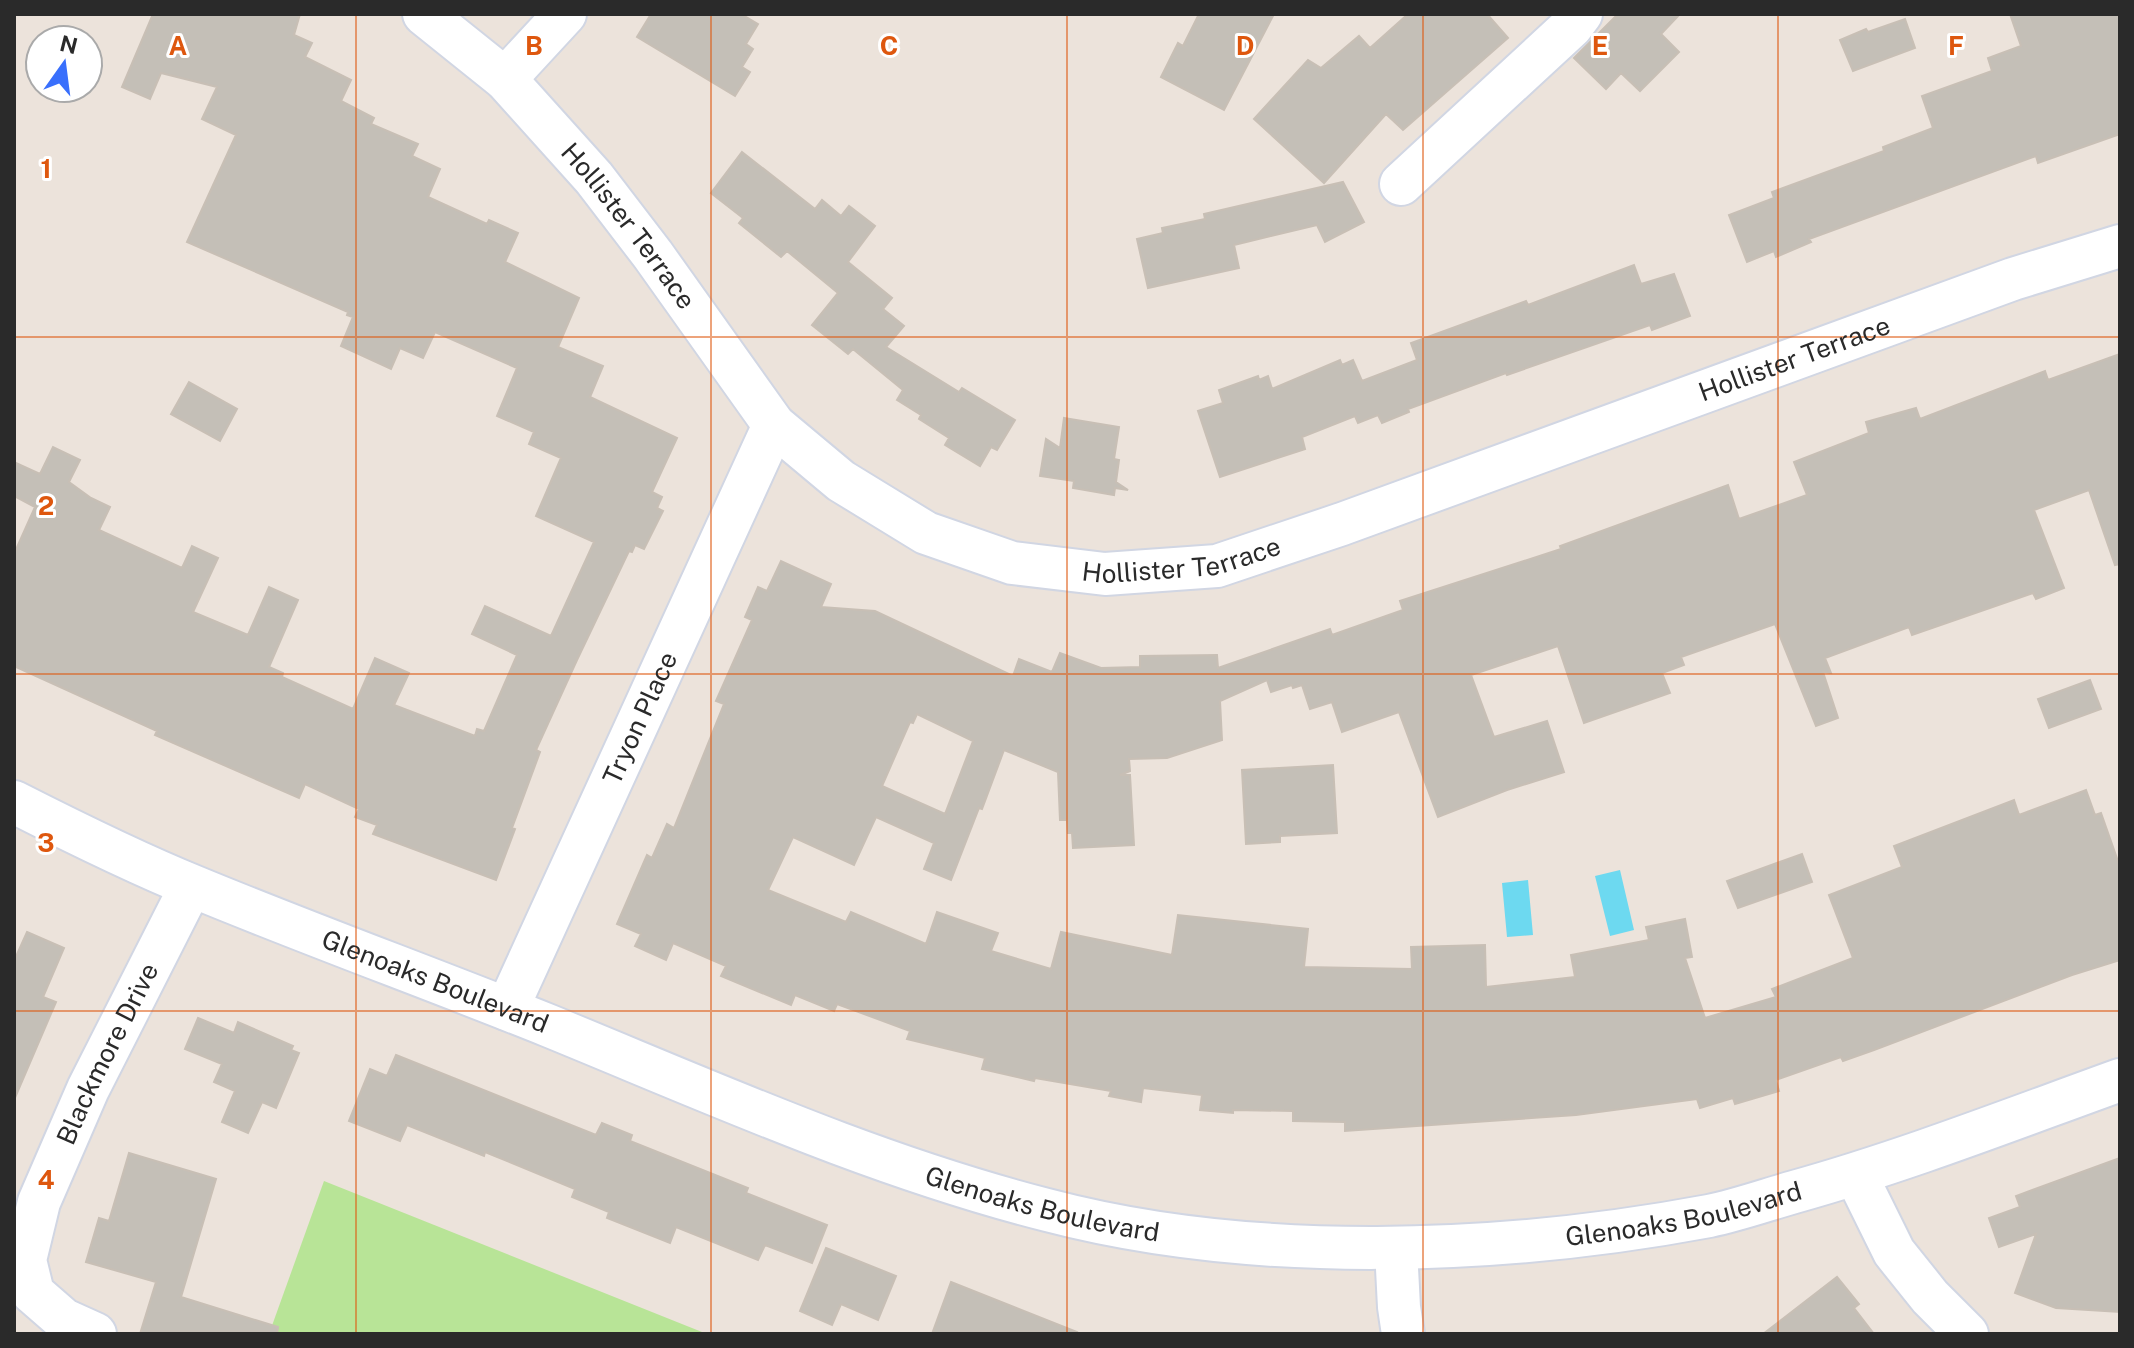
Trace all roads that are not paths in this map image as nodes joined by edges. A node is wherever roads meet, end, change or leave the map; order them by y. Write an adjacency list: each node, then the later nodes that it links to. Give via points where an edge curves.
1 (424, 14): 4 (street, Hollister Terrace)
2 (565, 14): 4 (street)
3 (1581, 14): 5 (street)
4 (505, 79): 7 (street, Hollister Terrace, via 602,189)
5 (1401, 184)
6 (2120, 246): 7 (street, Hollister Terrace, via 2013,279 1217,566 1105,574 1012,563 926,533 841,481)
7 (774, 425): 10 (street, Tryon Place)
8 (14, 802): 9 (street, Glenoaks Boulevard)
9 (191, 886): 10 (street, Glenoaks Boulevard); 14 (street, Blackmore Drive, via 88,1089 39,1202 25,1260 33,1293 64,1320)
10 (507, 1009): 13 (street, Glenoaks Boulevard, via 930,1177 1051,1212 1156,1233)
11 (2120, 1080): 12 (street, Glenoaks Boulevard)
12 (1856, 1175): 13 (street, Glenoaks Boulevard, via 1712,1215 1548,1239); 16 (street, via 1894,1252)
13 (1396, 1249): 15 (street)
14 (95, 1334)
15 (1403, 1334)
16 (1967, 1334)

